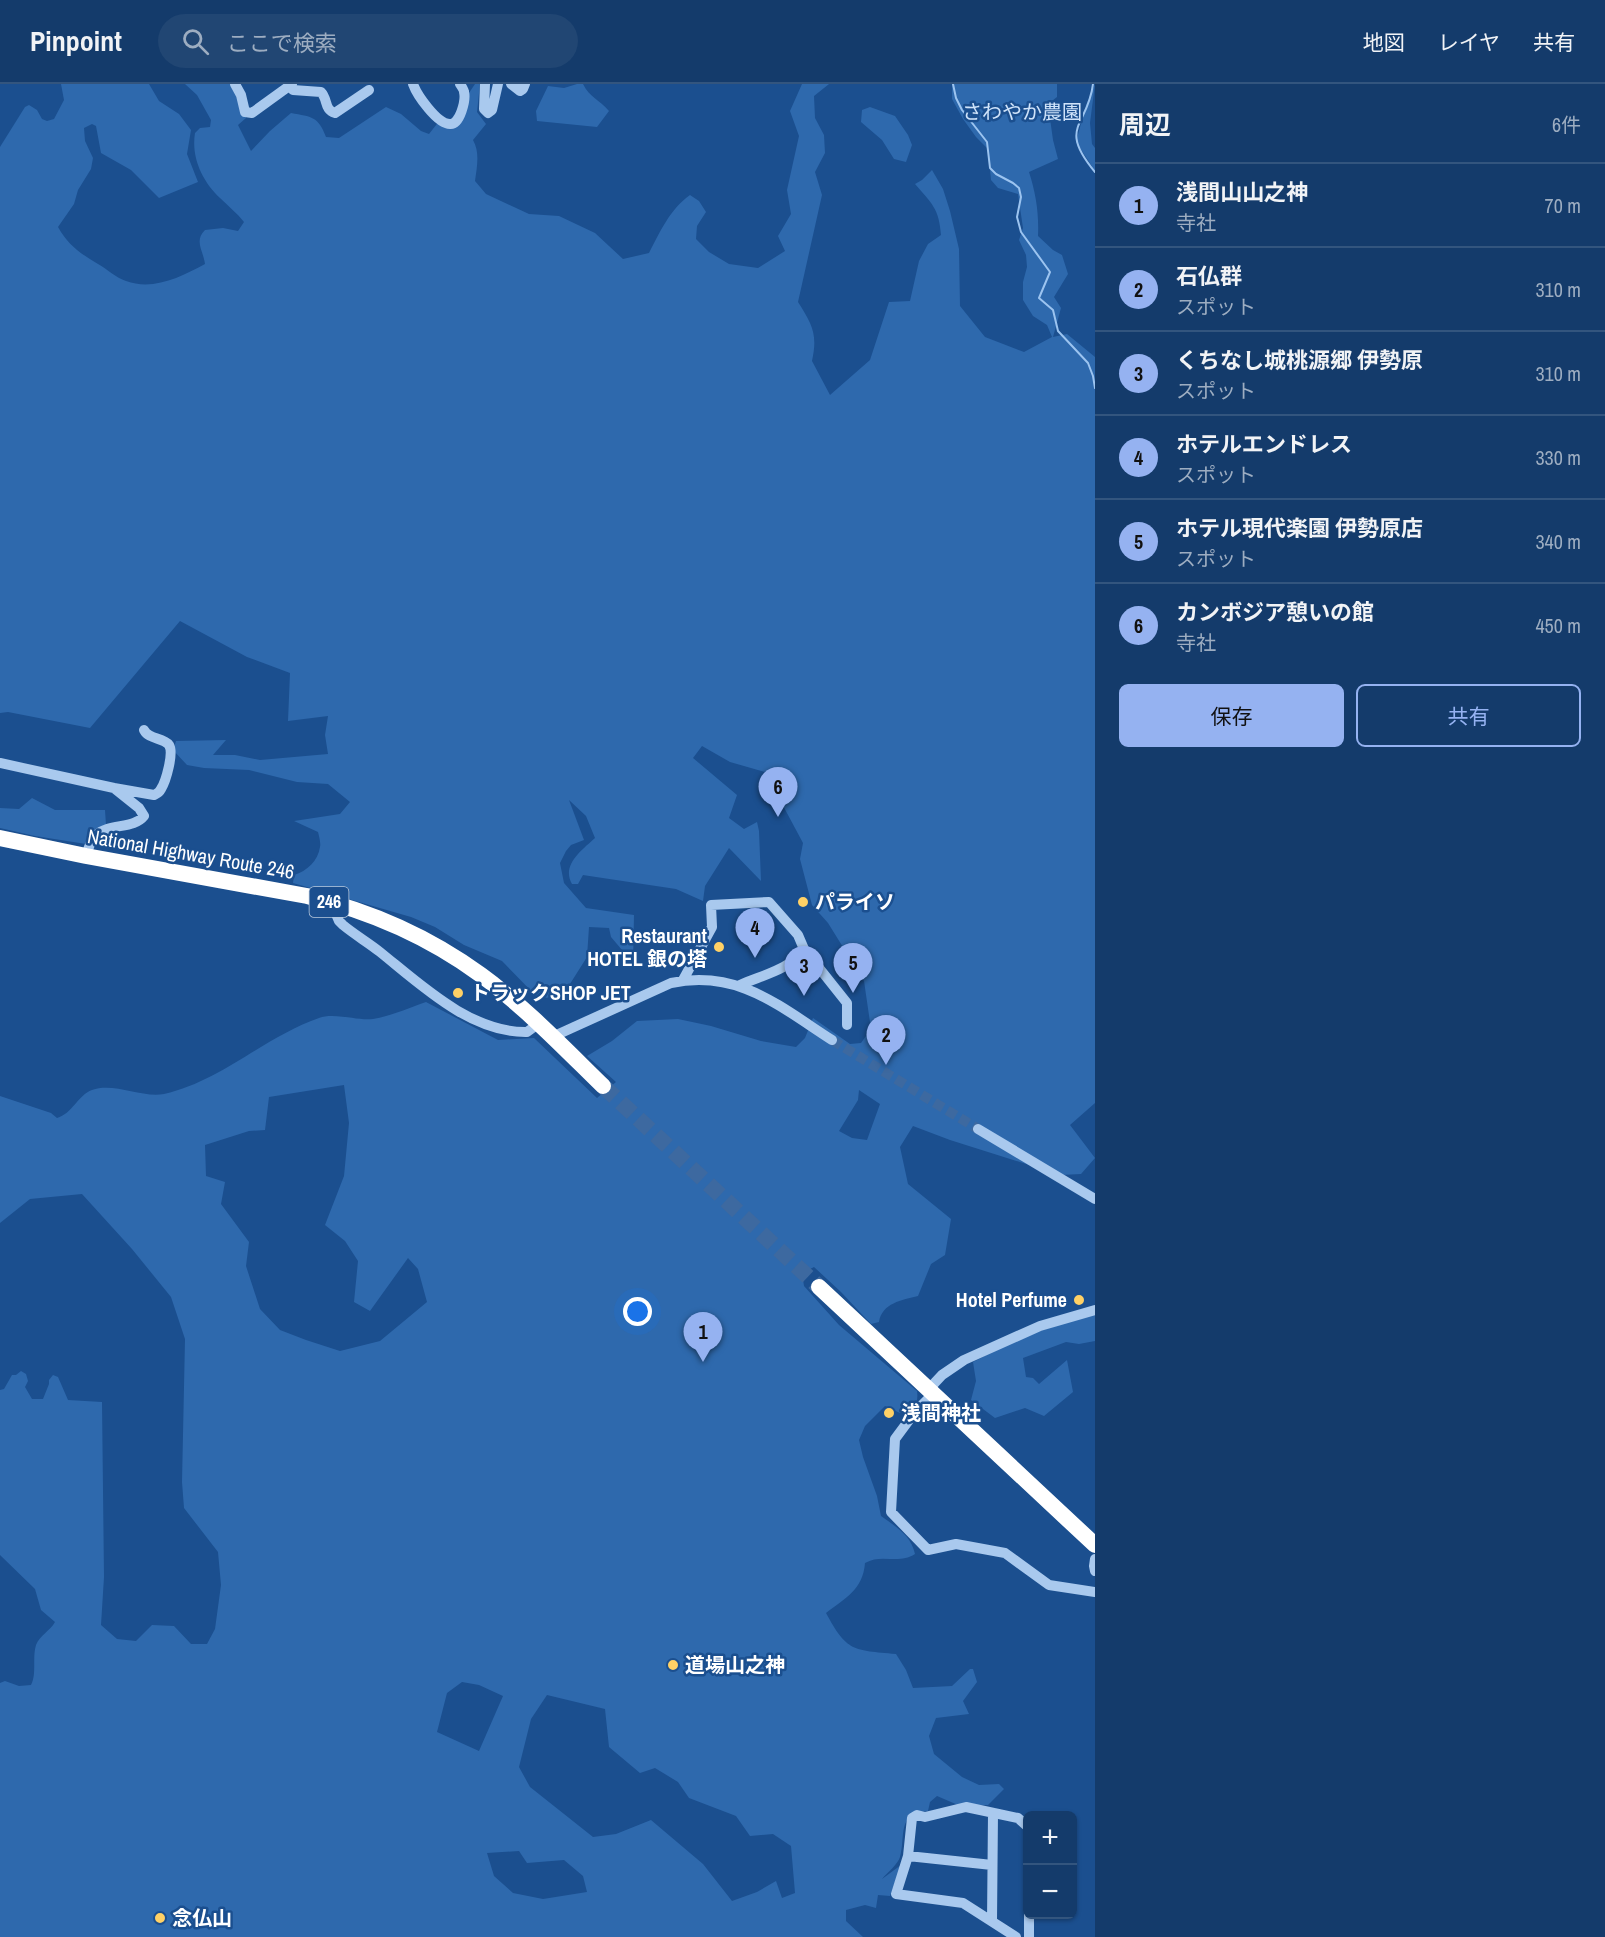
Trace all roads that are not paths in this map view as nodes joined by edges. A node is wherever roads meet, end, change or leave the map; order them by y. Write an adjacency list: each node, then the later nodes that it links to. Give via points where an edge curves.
1 (235, 84): 8 (street, via 245,112 252,113)
2 (413, 84): 3 (street, via 426,107 450,124 459,117 465,96)
3 (460, 84)
4 (485, 84): 5 (street, via 484,109 488,113)
5 (498, 84)
6 (511, 84): 7 (street, via 520,91)
7 (525, 84)
8 (290, 85): 9 (street, via 293,90 321,92 327,108 335,113)
9 (369, 87): 10 (street)
10 (378, 98)
11 (144, 730): 13 (street, via 171,750 160,790 154,795)
12 (0, 763): 13 (street)
13 (114, 788): 15 (street, via 144,816 96,835)
14 (0, 838): 15 (highway, National Highway Route 246 / 246)
15 (86, 856): 16 (highway, National Highway Route 246 / 246)
16 (331, 902): 20 (highway, National Highway Route 246 / 246, via 381,919 449,953 483,976); 20 (street, via 343,925 450,1006 488,1025 506,1029 527,1032)
17 (804, 949): 18 (street, via 798,934 770,902 711,905 712,927); 19 (street, via 786,966); 21 (street, via 847,1003)
18 (683, 980): 19 (street); 22 (street, via 656,988)
19 (740, 985): 23 (street)
20 (538, 1024): 22 (highway, National Highway Route 246 / 246)
21 (848, 1025)
22 (552, 1037): 24 (highway, National Highway Route 246 / 246)
23 (832, 1040)
24 (603, 1086)
25 (978, 1129): 26 (street)
26 (1095, 1199)
27 (819, 1287): 29 (highway)
28 (1095, 1310): 29 (street, via 1040,1326 964,1360 947,1371)
29 (930, 1392): 30 (highway); 33 (street, via 895,1439 891,1512 928,1550 956,1544 1005,1553 1049,1585)
30 (1095, 1545)
31 (1095, 1559): 32 (street)
32 (1095, 1571)
33 (1095, 1593)
34 (993, 1813): 35 (street); 36 (street, via 966,1807 925,1817 917,1815 912,1818); 37 (street)
35 (1023, 1822)
36 (908, 1856): 37 (street); 39 (street, via 896,1894 963,1903)
37 (992, 1865): 39 (street)
38 (1029, 1919): 41 (street)
39 (992, 1921): 40 (street)
40 (1016, 1937)
41 (1029, 1937)

